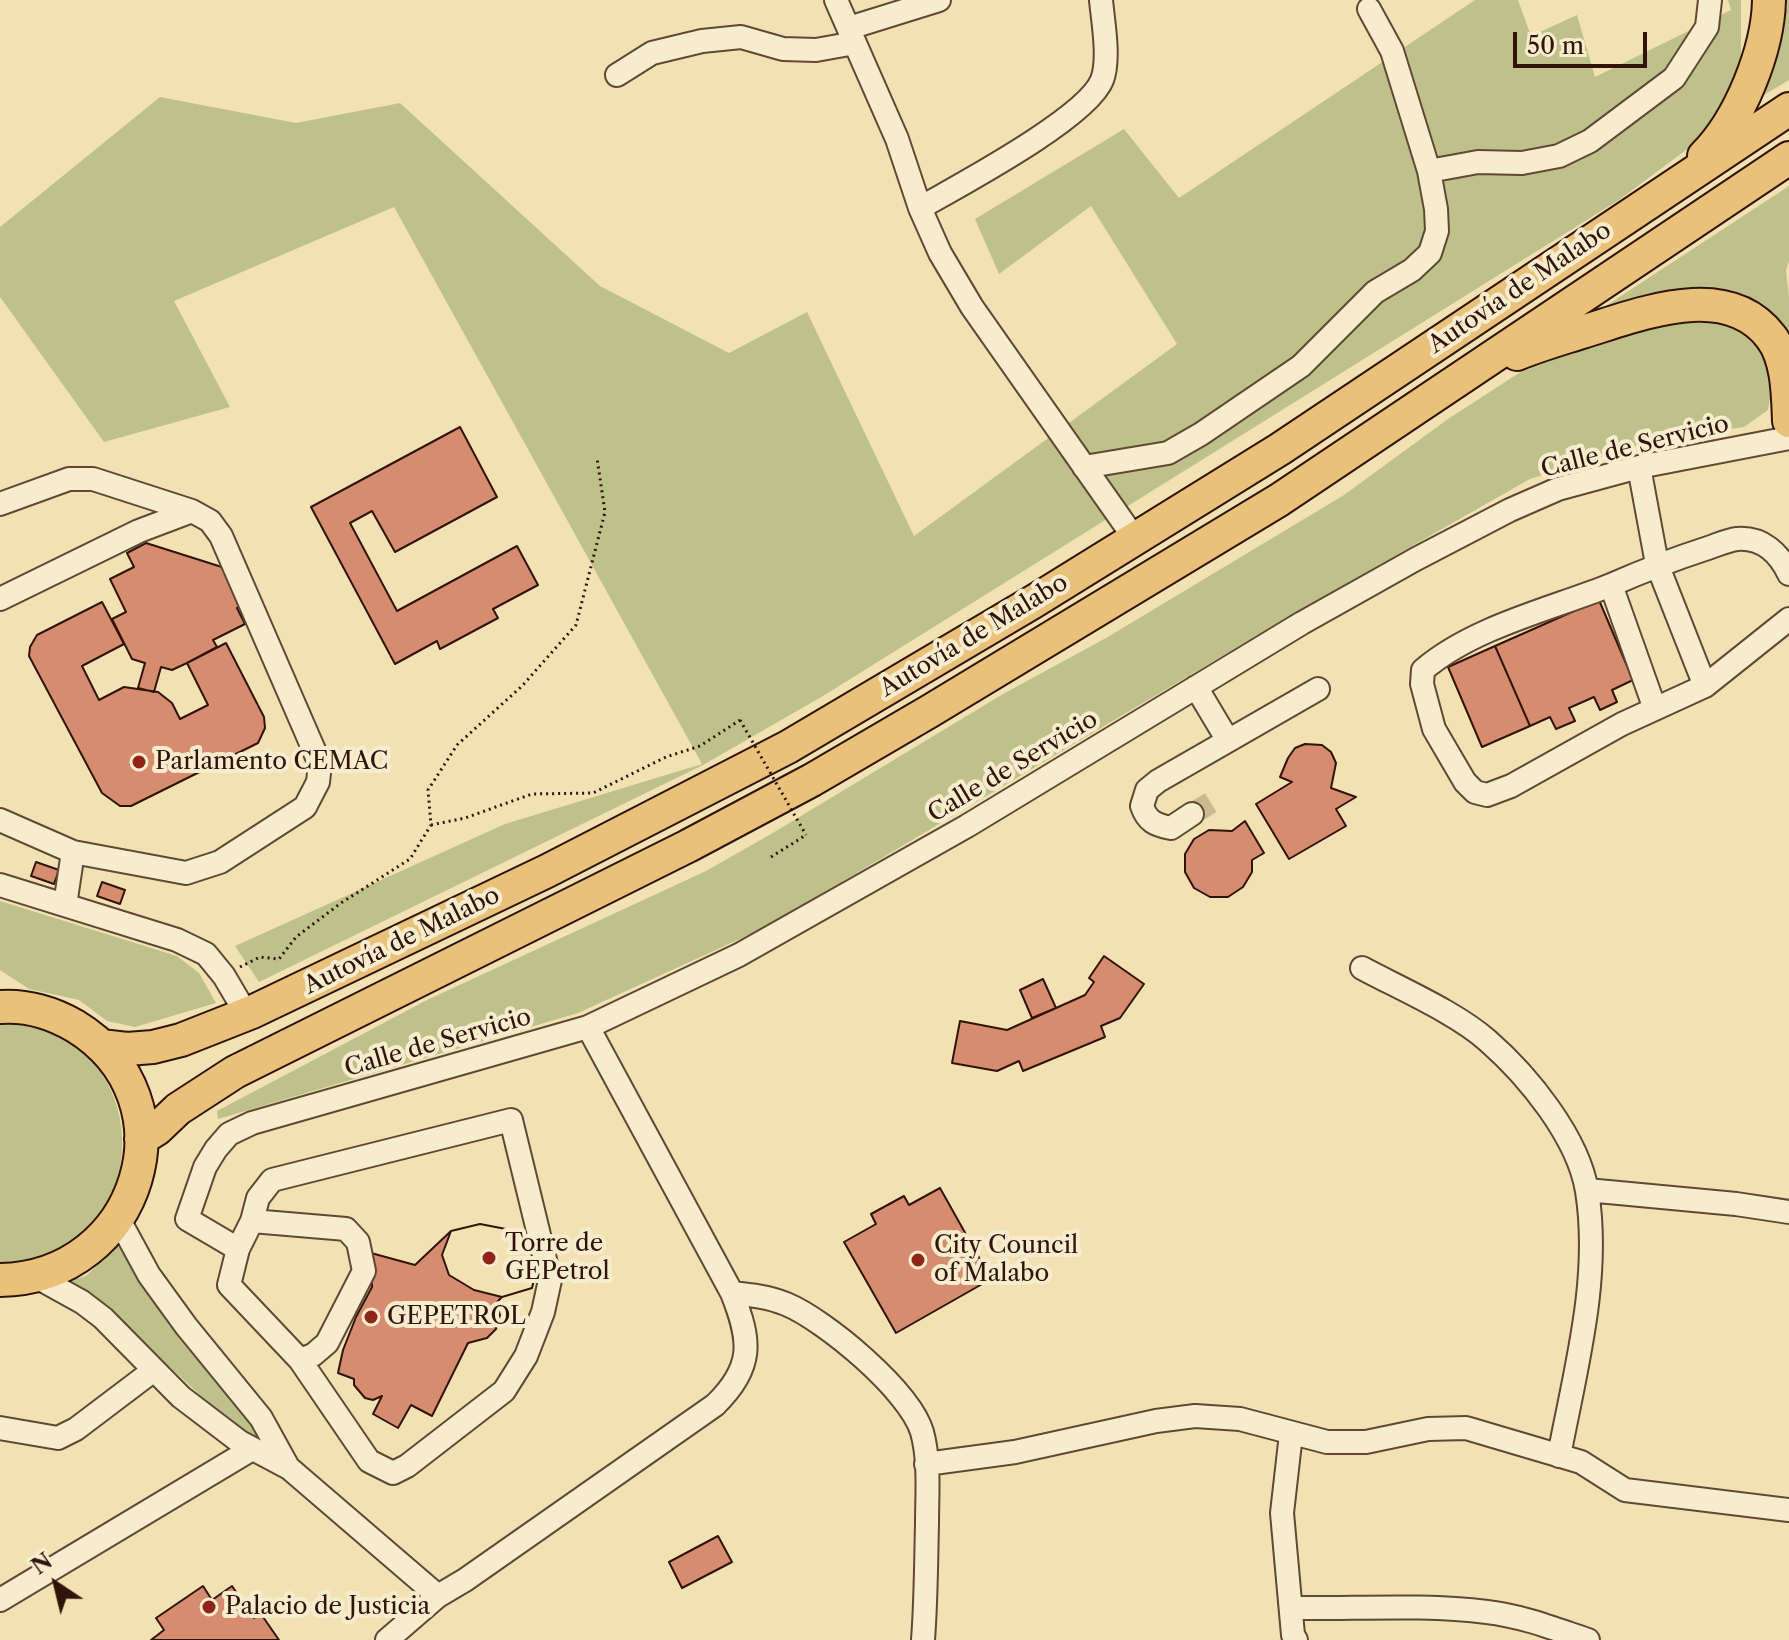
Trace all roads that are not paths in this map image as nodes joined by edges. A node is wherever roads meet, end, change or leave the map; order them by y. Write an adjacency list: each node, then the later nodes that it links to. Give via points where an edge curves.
1 (836, 0): 7 (street)
2 (939, 0): 7 (street)
3 (1101, 0): 13 (street, via 1102,80 1090,97 1027,146)
4 (1710, 0): 11 (street, via 1707,27 1674,78 1590,141 1559,156 1522,163 1478,162)
5 (1769, 0): 12 (highway, via 1758,66 1743,95 1708,152)
6 (1369, 9): 11 (street, via 1392,51)
7 (852, 35): 8 (street, via 816,50 783,49 741,37 702,41 652,53); 13 (street)
8 (617, 75)
9 (1789, 109): 12 (highway, Autovía de Malabo)
10 (1789, 158): 14 (highway, Autovía de Malabo)
11 (1429, 171): 17 (street, via 1437,231 1430,253 1375,292 1301,366 1168,453)
12 (1672, 186): 21 (highway, Autovía de Malabo, via 1280,449)
13 (920, 208): 17 (street, via 972,307)
14 (1470, 372): 15 (highway, via 1622,318 1708,305 1755,320 1773,339 1782,361); 42 (highway, Autovía de Malabo, via 1279,500 812,780 235,1072)
15 (1789, 421)
16 (1789, 438): 18 (street, Calle de Servicio)
17 (1084, 467): 21 (street)
18 (1639, 467): 22 (street); 28 (street, Calle de Servicio, via 1558,489 1510,510 1327,608)
19 (0, 504): 20 (street, via 69,479 93,479)
20 (192, 511): 25 (street); 34 (street, via 210,521 221,536 320,764 318,782 305,807 220,862 186,873)
21 (1135, 539): 39 (highway, Autovía de Malabo, via 788,747 547,871)
22 (1657, 564): 23 (street, via 1737,539 1770,547); 24 (street); 27 (street)
23 (1789, 574)
24 (1611, 585): 30 (street); 30 (street, via 1441,654 1423,670 1434,729 1465,782 1487,795)
25 (0, 599)
26 (1789, 619): 27 (street)
27 (1705, 686): 30 (street)
28 (1196, 687): 31 (street); 40 (street, Calle de Servicio, via 967,826 739,955)
29 (1318, 689): 31 (street)
30 (1655, 709)
31 (1227, 739): 32 (street, via 1147,790 1142,806 1146,818 1158,826 1171,828)
32 (1192, 814)
33 (0, 820): 34 (street)
34 (73, 852): 36 (street)
35 (0, 885): 36 (street)
36 (65, 905): 39 (street, via 206,954)
37 (1362, 968): 43 (street, via 1487,1040 1555,1117)
38 (3, 1004): 41 (highway, via 59,1018)
39 (247, 1015): 41 (highway, Autovía de Malabo, via 153,1047)
40 (588, 1027): 47 (street, Calle de Servicio, via 229,1134 196,1188 187,1219); 49 (street)
41 (101, 1046): 42 (highway, via 126,1080)
42 (141, 1139): 45 (highway, via 136,1180)
43 (1587, 1190): 44 (street); 55 (street, via 1590,1251 1584,1325)
44 (1789, 1212)
45 (118, 1218): 48 (highway, via 74,1261); 57 (street, via 149,1275 243,1393)
46 (252, 1221): 47 (street); 50 (street, via 346,1229 358,1242 364,1271 327,1343); 50 (street, via 258,1198 272,1180 511,1120 550,1280 534,1338 504,1391 393,1473 369,1461)
47 (238, 1249): 50 (street, via 229,1285)
48 (12, 1283): 51 (street, via 82,1302)
49 (732, 1293): 56 (street, via 786,1304 834,1332 907,1405 921,1430); 59 (street, via 747,1341 740,1374 729,1391)
50 (300, 1360)
51 (154, 1370): 52 (street, via 58,1438); 54 (street)
52 (0, 1428)
53 (1291, 1434): 55 (street, via 1327,1442 1366,1442 1428,1429 1466,1428); 56 (street, via 1240,1419 1195,1416); 61 (street, via 1282,1513)
54 (252, 1449): 57 (street); 60 (street)
55 (1559, 1456): 58 (street, via 1581,1462 1625,1490)
56 (926, 1464): 63 (street)
57 (289, 1468): 59 (street)
58 (1789, 1510)
59 (438, 1596): 62 (street)
60 (0, 1600)
61 (1291, 1608): 64 (street); 65 (street, via 1490,1612)
62 (387, 1640)
63 (923, 1640)
64 (1296, 1640)
65 (1588, 1640)

